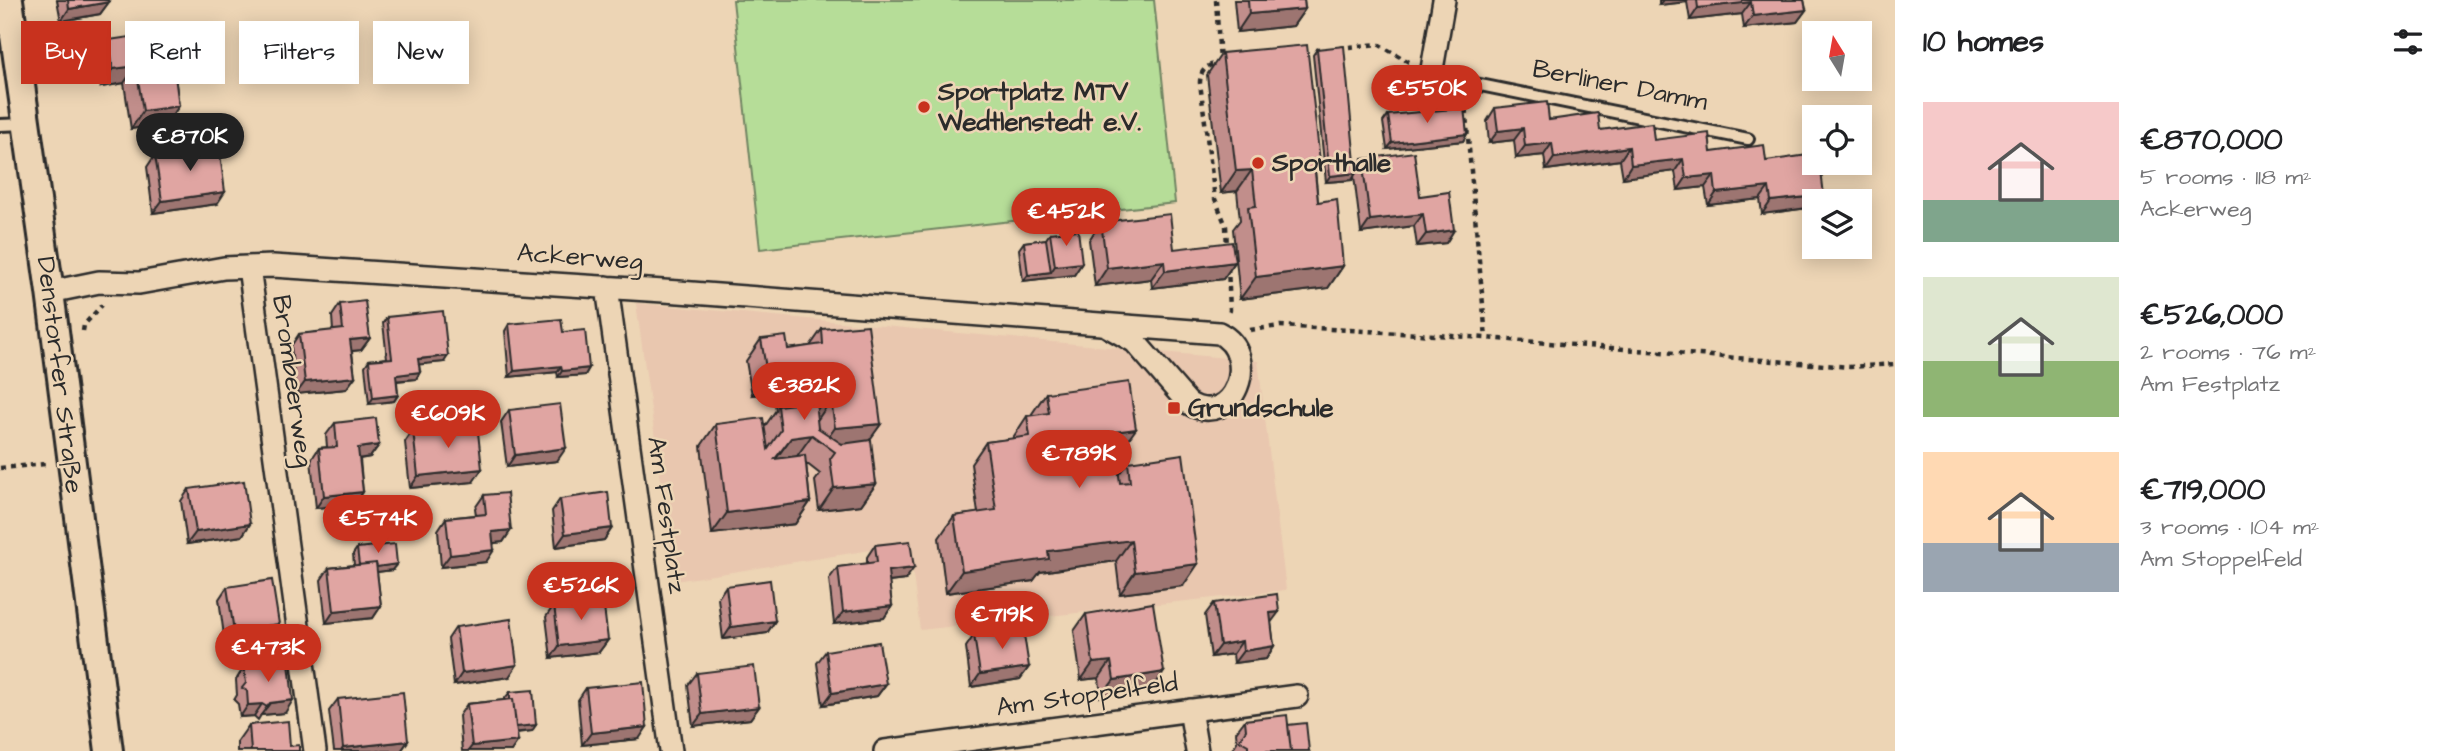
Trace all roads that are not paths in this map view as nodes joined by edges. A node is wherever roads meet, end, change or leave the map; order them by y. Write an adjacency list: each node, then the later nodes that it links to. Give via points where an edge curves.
1 (9, 0): 4 (street, Denstorfer Straße)
2 (1444, 0): 3 (street)
3 (1431, 75): 6 (lane, Berliner Damm)
4 (26, 124): 5 (lane); 9 (street, Denstorfer Straße)
5 (0, 125)
6 (1748, 139)
7 (249, 267): 8 (street, Ackerweg); 9 (street, Ackerweg, via 138,283 99,282); 14 (street, Brombeerweg)
8 (607, 287): 10 (street, Ackerweg); 15 (street, Am Festplatz)
9 (50, 292): 13 (street, Denstorfer Straße)
10 (1107, 326): 10 (street, Ackerweg, via 1135,342 1198,409 1220,406 1231,398 1241,379 1237,354 1219,333)
11 (1297, 696): 12 (street, Am Stoppelfeld)
12 (1190, 710): 16 (street, Am Stoppelfeld); 17 (street)
13 (109, 751)
14 (315, 751)
15 (671, 751)
16 (885, 751)
17 (1197, 751)

